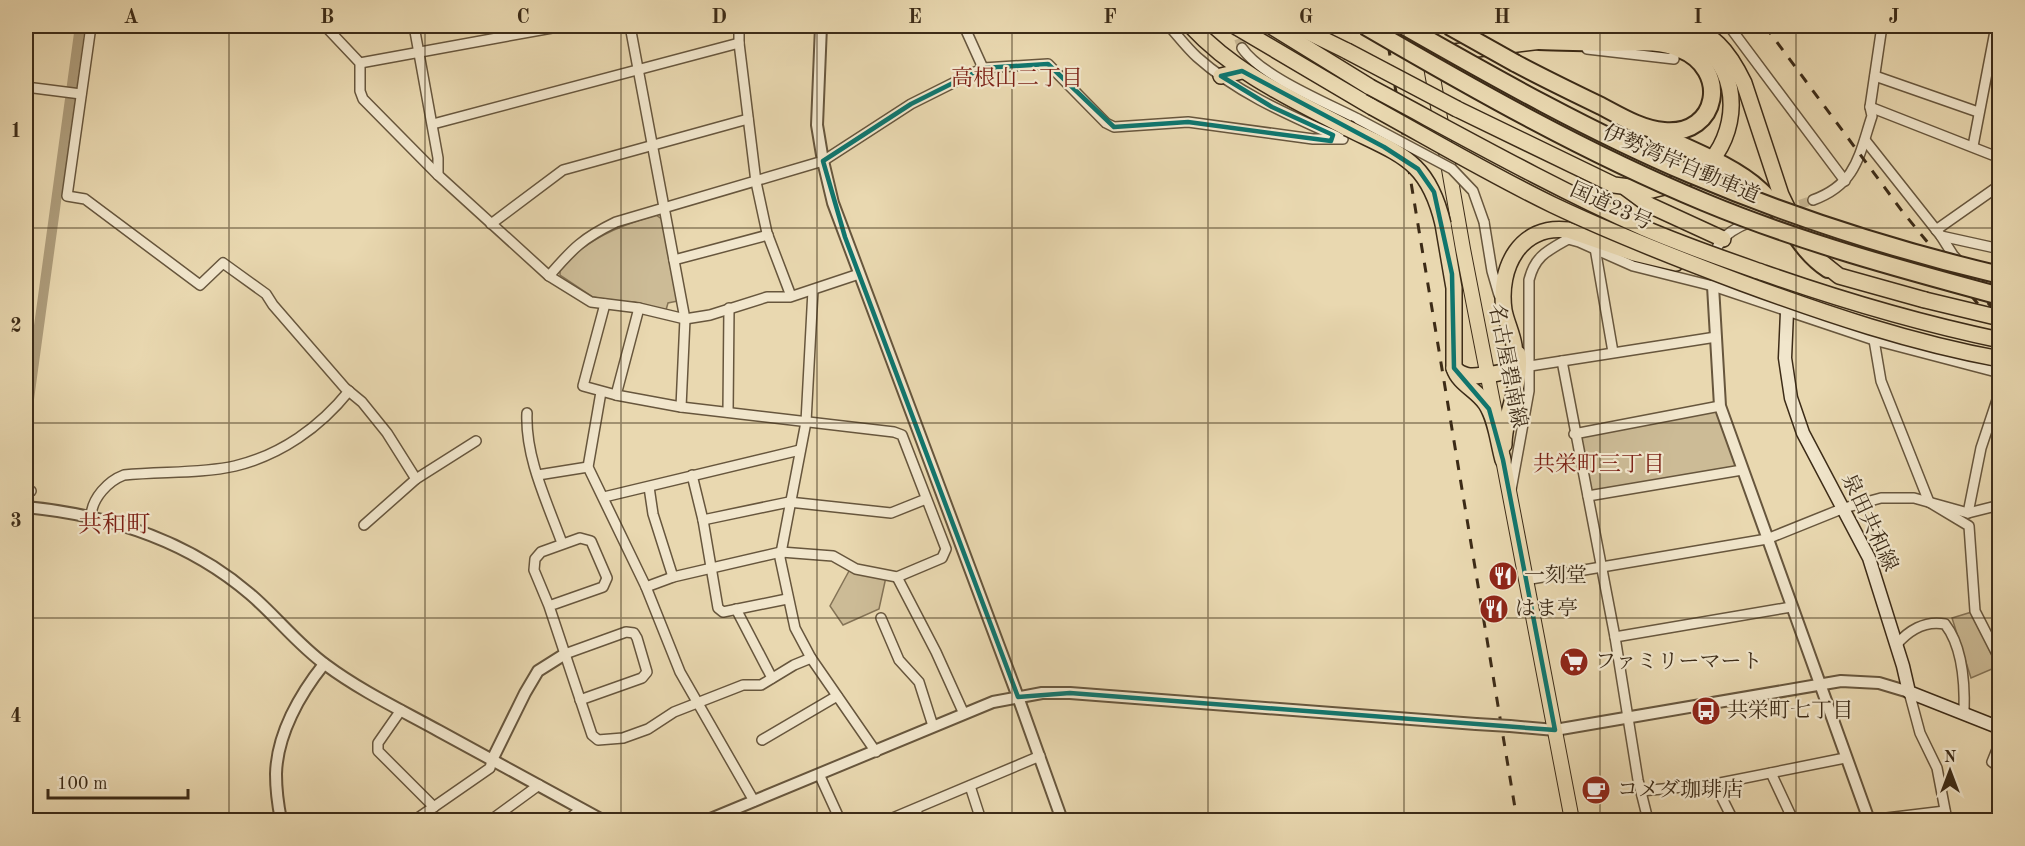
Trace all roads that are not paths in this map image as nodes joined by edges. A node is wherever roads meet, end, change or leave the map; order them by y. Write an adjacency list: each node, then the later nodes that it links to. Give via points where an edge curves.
1 (91, 26): 40 (street)
2 (325, 26): 33 (street)
3 (414, 26): 28 (street)
4 (563, 26): 28 (street)
5 (630, 26): 35 (street)
6 (739, 26): 26 (street)
7 (821, 26): 52 (street, via 818,125)
8 (964, 26): 34 (street)
9 (1169, 26): 37 (street, via 1196,57)
10 (1191, 26): 30 (highway)
11 (1235, 26): 69 (highway, 国道23号, bridge, via 1372,107 1553,205)
12 (1271, 26): 89 (highway, 国道23号, bridge, via 1370,87 1560,189 1646,228 1815,291 1897,316)
13 (1296, 26): 58 (highway, bridge, via 1457,109)
14 (1365, 26): 77 (highway, 伊勢湾岸自動車道, bridge, via 1566,138 1706,203 1896,268)
15 (1404, 26): 32 (highway, 伊勢湾岸自動車道, bridge)
16 (1410, 26): 32 (highway, bridge)
17 (1421, 26): 29 (main road, 名古屋碧南線)
18 (1449, 26): 46 (highway, bridge)
19 (1640, 26): 29 (highway, via 1523,32)
20 (1677, 26): 70 (highway, via 1708,34 1728,52 1744,83 1781,195 1809,247)
21 (1729, 26): 55 (street)
22 (1882, 26): 38 (street)
23 (1996, 26): 42 (street)
24 (1539, 41): 25 (highway); 29 (highway); 50 (highway, via 1656,33 1686,38 1705,48 1721,66 1732,96 1728,131)
25 (1574, 42): 31 (street, via 1606,53); 46 (highway, via 1668,45 1690,54 1707,69 1712,100 1694,125 1664,132)
26 (739, 43): 35 (street); 43 (street)
27 (1242, 48): 45 (street, via 1266,71)
28 (418, 52): 33 (street); 44 (street)
29 (1428, 52): 96 (main road, 名古屋碧南線)
30 (1220, 55): 36 (highway); 37 (street)
31 (1674, 56)
32 (1458, 57): 72 (highway, 伊勢湾岸自動車道, bridge, via 1622,143 1731,190 1834,227)
33 (360, 63): 53 (street, via 363,99)
34 (983, 68): 37 (street, via 1048,64 1114,128 1188,122 1313,139 1343,139 1272,107); 52 (street, via 911,104)
35 (638, 70): 44 (street); 48 (street)
36 (1242, 71): 37 (highway); 45 (highway, via 1277,92)
37 (1221, 76)
38 (1875, 76): 41 (street); 42 (street)
39 (26, 87): 40 (street)
40 (81, 94): 98 (street, via 67,196 85,199 200,285 223,263 266,294)
41 (1870, 107): 47 (street, via 1872,116); 49 (street)
42 (1978, 112): 49 (street)
43 (747, 119): 48 (street); 56 (street)
44 (433, 124): 53 (street)
45 (1353, 124): 82 (street, bridge, via 1452,169 1473,191); 94 (highway, bridge, via 1418,169 1434,192 1454,288)
46 (1635, 124): 70 (highway, via 1725,167 1759,189 1807,252)
47 (1865, 140): 55 (street, via 1856,166); 63 (street)
48 (653, 144): 60 (street); 62 (street, via 563,170)
49 (1972, 146): 51 (street)
50 (1716, 154)
51 (2000, 158)
52 (823, 161): 56 (street); 71 (street, via 833,203)
53 (438, 175): 62 (street)
54 (1687, 178): 58 (highway, via 1652,190)
55 (1845, 181): 59 (street)
56 (756, 182): 60 (street); 64 (street)
57 (2000, 185): 63 (street)
58 (1626, 188): 65 (highway, via 1649,205)
59 (1813, 200)
60 (665, 208): 68 (street); 73 (street, via 616,222 591,234)
61 (1761, 217): 65 (street, via 1737,227)
62 (491, 224): 73 (street)
63 (1938, 233): 67 (street); 79 (street)
64 (768, 235): 68 (street); 76 (street)
65 (1723, 239): 74 (street, via 1712,261)
66 (1595, 248): 74 (street, via 1633,266); 90 (street); 93 (street, via 1568,239 1539,257 1532,267)
67 (2000, 249)
68 (674, 260): 84 (street)
69 (1705, 269): 82 (highway, bridge, via 1634,253 1568,230 1538,232 1521,245 1509,266); 91 (highway, 国道23号, bridge, via 1816,310)
70 (1828, 269): 85 (highway, bridge, via 1852,280)
71 (859, 274): 75 (street); 153 (street)
72 (2000, 275)
73 (549, 276): 78 (street, via 591,302)
74 (1713, 286): 83 (street); 86 (street)
75 (813, 290): 76 (street); 105 (street)
76 (792, 296): 81 (street, via 767,297)
77 (2000, 296)
78 (604, 304): 80 (street); 99 (street, via 583,383 585,388)
79 (2000, 307)
80 (639, 308): 84 (street); 100 (street)
81 (729, 308): 84 (street); 104 (street)
82 (1504, 310): 87 (highway)
83 (1787, 312): 88 (street); 124 (main road, 泉田共和線, via 1785,358 1791,398 1803,433)
84 (685, 318): 102 (street)
85 (2000, 318)
86 (1716, 337): 90 (street); 101 (street)
87 (1512, 338): 96 (highway, via 1512,365); 109 (highway, via 1519,365 1504,430)
88 (1874, 340): 95 (street); 121 (street, via 1881,381)
89 (2000, 340)
90 (1613, 352): 92 (street)
91 (2000, 359)
92 (1562, 361): 93 (street); 106 (street)
93 (1530, 366): 116 (street, via 1527,409)
94 (1454, 368): 96 (highway, via 1468,377); 109 (highway, via 1489,410)
95 (2000, 373)
96 (1488, 375): 109 (main road, 名古屋碧南線)
97 (2000, 391): 125 (street, via 1981,448)
98 (349, 392): 114 (street, via 387,433); 126 (street, via 301,437 261,459 233,466 124,475 112,480 92,506)
99 (601, 392): 100 (street); 110 (street)
100 (616, 395): 102 (street)
101 (1720, 406): 106 (street); 111 (street)
102 (681, 407): 104 (street)
103 (526, 412): 113 (street, via 526,433)
104 (728, 412): 105 (street)
105 (806, 422): 108 (street); 119 (street, via 902,435)
106 (1574, 434): 117 (street)
107 (476, 441): 114 (street)
108 (800, 450): 112 (street); 120 (street)
109 (1503, 459): 116 (main road, 名古屋碧南線)
110 (588, 467): 113 (street); 118 (street)
111 (1742, 470): 117 (street); 129 (street)
112 (692, 475): 115 (street); 127 (street)
113 (538, 476): 130 (street)
114 (416, 479): 128 (street)
115 (648, 487): 118 (street); 134 (street)
116 (1510, 496): 136 (main road, 名古屋碧南線)
117 (1588, 496): 133 (street)
118 (604, 497): 137 (street)
119 (926, 499): 120 (street, via 891,513); 135 (street, via 946,549 942,558)
120 (789, 501): 127 (street); 131 (street)
121 (1929, 502): 124 (street, via 1881,498); 125 (street); 147 (street, via 1969,526 1975,611)
122 (2000, 505): 125 (street)
123 (26, 507): 126 (street)
124 (1844, 508): 129 (street); 144 (main road, 泉田共和線, via 1869,558)
125 (1968, 513)
126 (91, 516): 148 (street, via 155,536 213,565)
127 (703, 520): 132 (street)
128 (364, 525)
129 (1767, 539): 133 (street); 140 (street)
130 (562, 543): 139 (street, via 535,559 534,570); 139 (street, via 580,538 591,542 607,578 603,587)
131 (781, 552): 132 (street); 135 (street, via 833,556 856,569); 138 (street)
132 (711, 568): 134 (street); 141 (street, via 718,608 723,612)
133 (1601, 568): 136 (street); 143 (street)
134 (673, 577): 137 (street)
135 (897, 577): 158 (street)
136 (1525, 580): 162 (main road, 名古屋碧南線)
137 (646, 587): 155 (street, via 680,672)
138 (787, 598): 141 (street); 146 (street, via 795,628)
139 (549, 606): 145 (street)
140 (1791, 607): 143 (street); 150 (street)
141 (736, 609): 149 (street)
142 (881, 618): 160 (street, via 899,660 919,682)
143 (1615, 637): 159 (street)
144 (1896, 645): 151 (main road, 泉田共和線); 157 (street, via 1907,633 1935,622 1944,624 1953,634 1965,686)
145 (565, 654): 154 (street); 154 (street, via 626,632 637,638 647,672 642,678); 168 (street, via 538,671)
146 (811, 658): 149 (street); 152 (street)
147 (2000, 660)
148 (324, 664): 156 (street); 181 (street, via 308,684 280,749 276,772)
149 (772, 678): 155 (street, via 761,685 743,684)
150 (1819, 685): 151 (street, via 1856,680); 159 (street); 167 (street)
151 (1909, 692): 157 (main road); 180 (street, via 1920,733 1937,768)
152 (837, 696): 163 (street); 165 (street)
153 (1018, 697): 158 (street); 162 (street, bridge, via 1070,693); 166 (street)
154 (580, 700): 155 (street, via 592,735 598,740 623,738 648,729)
155 (697, 702): 176 (street)
156 (401, 710): 168 (street); 177 (street, via 378,743 378,750)
157 (1964, 712): 161 (main road)
158 (964, 714): 160 (street)
159 (1628, 719): 162 (street); 175 (street)
160 (933, 726): 165 (street)
161 (2000, 728)
162 (1555, 730): 192 (main road, 名古屋碧南線)
163 (762, 740)
164 (2000, 742): 169 (street, via 1992,762)
165 (876, 752): 171 (street)
166 (1040, 756): 174 (street); 191 (street)
167 (1845, 758): 170 (street); 196 (street)
168 (492, 759): 173 (street); 177 (street, via 490,768)
169 (2000, 768)
170 (1771, 772): 172 (street); 195 (street)
171 (819, 774): 176 (street); 187 (street)
172 (1715, 784): 175 (street); 194 (street)
173 (539, 785): 178 (street); 183 (street)
174 (970, 786): 179 (street); 190 (street)
175 (1641, 791): 193 (street)
176 (754, 801): 186 (street)
177 (434, 807): 182 (street)
178 (582, 809): 184 (street); 185 (street)
179 (916, 809): 188 (street); 189 (street)
180 (1946, 816): 196 (street)
181 (281, 820)
182 (415, 820)
183 (491, 820)
184 (567, 820)
185 (602, 820)
186 (708, 820)
187 (840, 820)
188 (888, 820)
189 (919, 820)
190 (981, 820)
191 (1062, 820)
192 (1572, 820)
193 (1648, 820)
194 (1733, 820)
195 (1793, 820)
196 (1869, 820)

